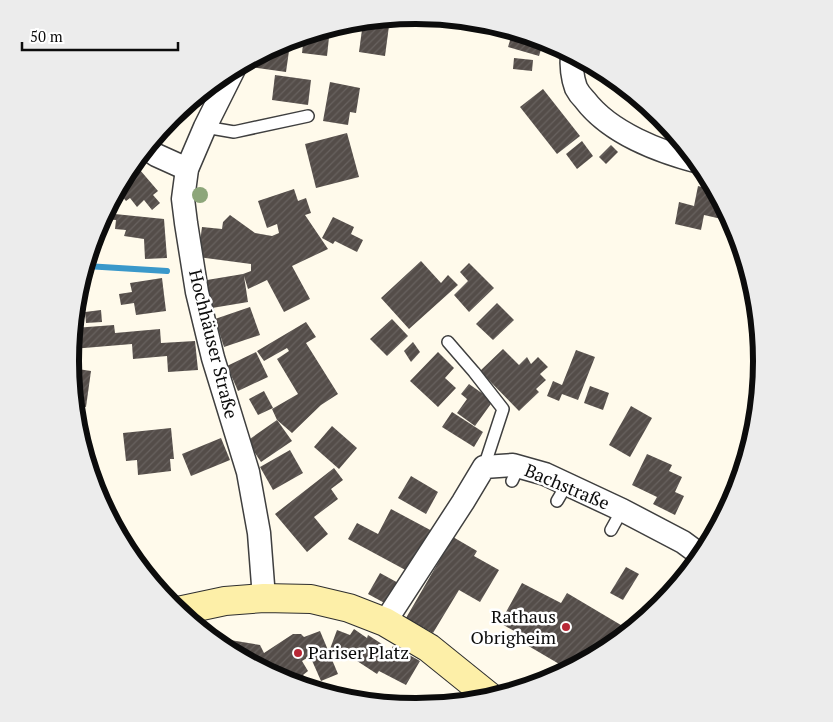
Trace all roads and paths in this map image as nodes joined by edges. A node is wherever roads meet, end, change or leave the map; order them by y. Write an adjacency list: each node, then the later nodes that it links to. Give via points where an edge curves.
1 (571, 62): 6 (street, via 577,90 593,111 623,133)
2 (228, 82): 4 (street, Hochhäuser Straße)
3 (308, 116): 4 (lane, via 234,132)
4 (205, 127): 7 (street, Hochhäuser Straße)
5 (152, 153): 7 (street)
6 (686, 159)
7 (187, 169): 13 (street, Hochhäuser Straße, via 184,199 196,292 248,472 259,533)
8 (448, 342): 9 (lane, via 503,409)
9 (484, 467): 10 (street, Bachstraße, via 513,464 516,474 544,474 562,493); 15 (street)
10 (622, 510): 11 (lane); 12 (street, Bachstraße)
11 (611, 530)
12 (695, 551)
13 (264, 598): 14 (main road, via 225,601); 15 (main road, via 311,599 349,608)
14 (188, 609)
15 (385, 622): 16 (main road, via 429,648)
16 (484, 692)

